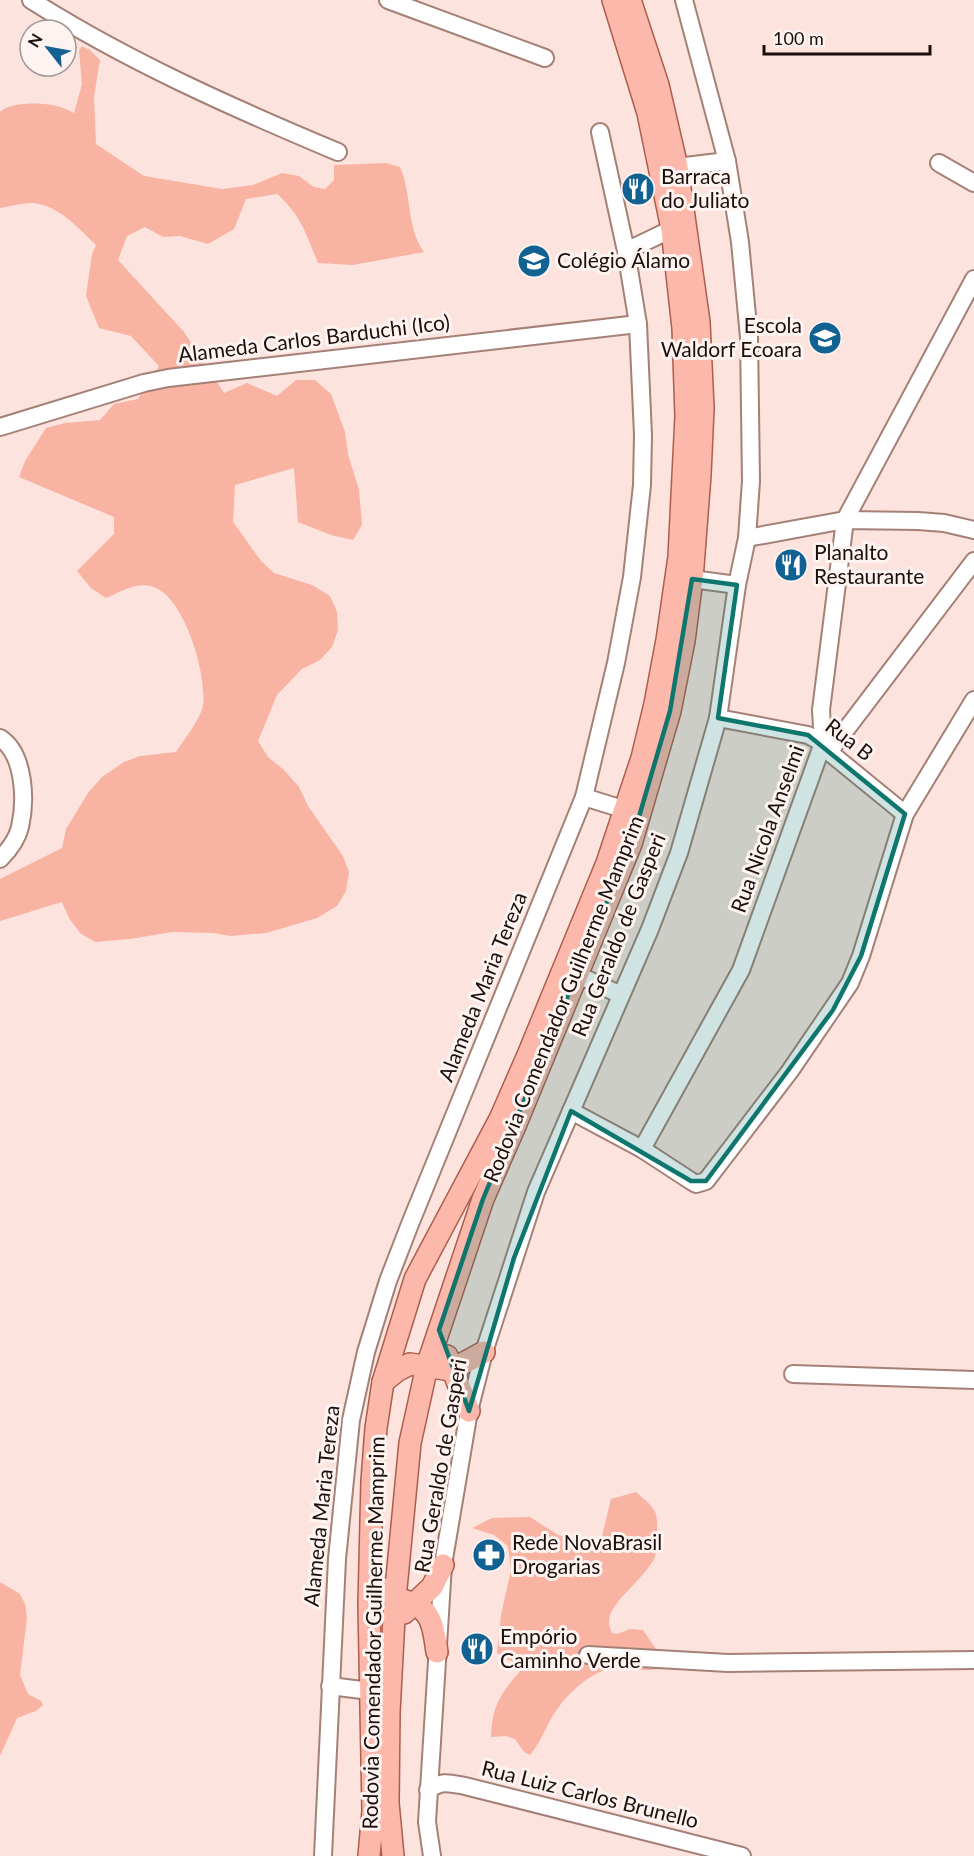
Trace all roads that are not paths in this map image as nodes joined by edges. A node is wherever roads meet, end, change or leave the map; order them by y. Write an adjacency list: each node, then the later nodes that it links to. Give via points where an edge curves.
1 (31, 0): 8 (street, via 64,21 225,103)
2 (388, 0): 6 (street)
3 (613, 0): 13 (main road, Rodovia Comendador Guilherme Mamprim, via 648,114)
4 (630, 0): 11 (main road, Rodovia Comendador Guilherme Mamprim, via 658,85)
5 (684, 0): 9 (street, Rua Geraldo de Gasperi)
6 (545, 58)
7 (600, 132): 14 (street, Alameda Maria Tereza)
8 (338, 152)
9 (726, 161): 11 (street); 20 (street, Rua Geraldo de Gasperi, via 740,243 749,337 751,481)
10 (939, 162): 12 (street)
11 (677, 167): 22 (main road, Rodovia Comendador Guilherme Mamprim, via 699,322 703,408)
12 (974, 183)
13 (672, 229): 14 (street); 29 (main road, Rodovia Comendador Guilherme Mamprim, via 683,328 686,416 679,557 655,704)
14 (626, 251): 16 (street, Alameda Maria Tereza)
15 (974, 279): 18 (street, Rua Nicola Anselmi)
16 (638, 324): 17 (street, Alameda Carlos Barduchi (Ico), via 168,378); 28 (street, Alameda Maria Tereza, via 642,485 632,577)
17 (0, 427)
18 (845, 520): 19 (street, via 944,523); 20 (street); 27 (street, Rua Nicola Anselmi, via 821,710)
19 (974, 530)
20 (747, 538): 23 (street, Rua Geraldo de Gasperi)
21 (974, 561): 27 (street)
22 (692, 579): 23 (street); 32 (main road, Rodovia Comendador Guilherme Mamprim, via 670,711 653,772 631,844)
23 (737, 585): 25 (street, Rua Geraldo de Gasperi)
24 (974, 700): 30 (street)
25 (718, 718): 27 (street, Rua B, via 808,735); 33 (street, Rua Geraldo de Gasperi, via 679,853)
26 (0, 738): 31 (street, via 15,755 20,768 22,803 20,829)
27 (826, 748): 30 (street, Rua B); 35 (street, Rua Nicola Anselmi, via 741,970)
28 (584, 797): 29 (street); 37 (street, Alameda Maria Tereza, via 410,1224)
29 (626, 810): 39 (main road, Rodovia Comendador Guilherme Mamprim, via 504,1108 415,1279)
30 (905, 814): 35 (street, via 850,983 706,1180 696,1184)
31 (0, 859)
32 (578, 975): 33 (street); 36 (main road, Rodovia Comendador Guilherme Mamprim, via 483,1199)
33 (621, 995): 34 (street, Rua Geraldo de Gasperi)
34 (571, 1111): 35 (street); 38 (street, Rua Geraldo de Gasperi, via 536,1191)
35 (642, 1149)
36 (439, 1330): 40 (main road, Rodovia Comendador Guilherme Mamprim); 41 (main road)
37 (366, 1352): 39 (street); 52 (street, Alameda Maria Tereza, via 351,1420 342,1491)
38 (484, 1352): 41 (main road); 45 (street, Rua Geraldo de Gasperi)
39 (390, 1359): 44 (main road, Rodovia Comendador Guilherme Mamprim)
40 (427, 1366): 41 (main road); 44 (main road, via 404,1366); 48 (main road, Rodovia Comendador Guilherme Mamprim, via 410,1443)
41 (452, 1370): 45 (main road)
42 (793, 1374): 43 (street)
43 (974, 1380)
44 (383, 1382): 46 (main road, Rodovia Comendador Guilherme Mamprim, via 372,1481)
45 (469, 1411): 47 (street, Rua Geraldo de Gasperi)
46 (372, 1564): 48 (main road, via 379,1582); 53 (main road, Rodovia Comendador Guilherme Mamprim)
47 (443, 1565): 48 (main road, via 432,1587); 49 (street, Rua Geraldo de Gasperi)
48 (404, 1601): 49 (main road, via 428,1616); 57 (main road, Rodovia Comendador Guilherme Mamprim, via 395,1622 389,1712 388,1803)
49 (437, 1652): 54 (street, Rua Geraldo de Gasperi)
50 (588, 1654): 51 (street, via 728,1663)
51 (974, 1660)
52 (330, 1686): 53 (street); 58 (street, Alameda Maria Tereza)
53 (370, 1691): 59 (main road, Rodovia Comendador Guilherme Mamprim, via 373,1811)
54 (430, 1760): 55 (street); 56 (street, Rua Geraldo de Gasperi)
55 (465, 1786): 56 (street, Rua Luiz Carlos Brunello, via 437,1784); 61 (street, Rua Luiz Carlos Brunello)
56 (428, 1790): 60 (street, Rua Geraldo de Gasperi)
57 (394, 1850)
58 (324, 1856)
59 (369, 1856)
60 (432, 1856)
61 (742, 1856)

